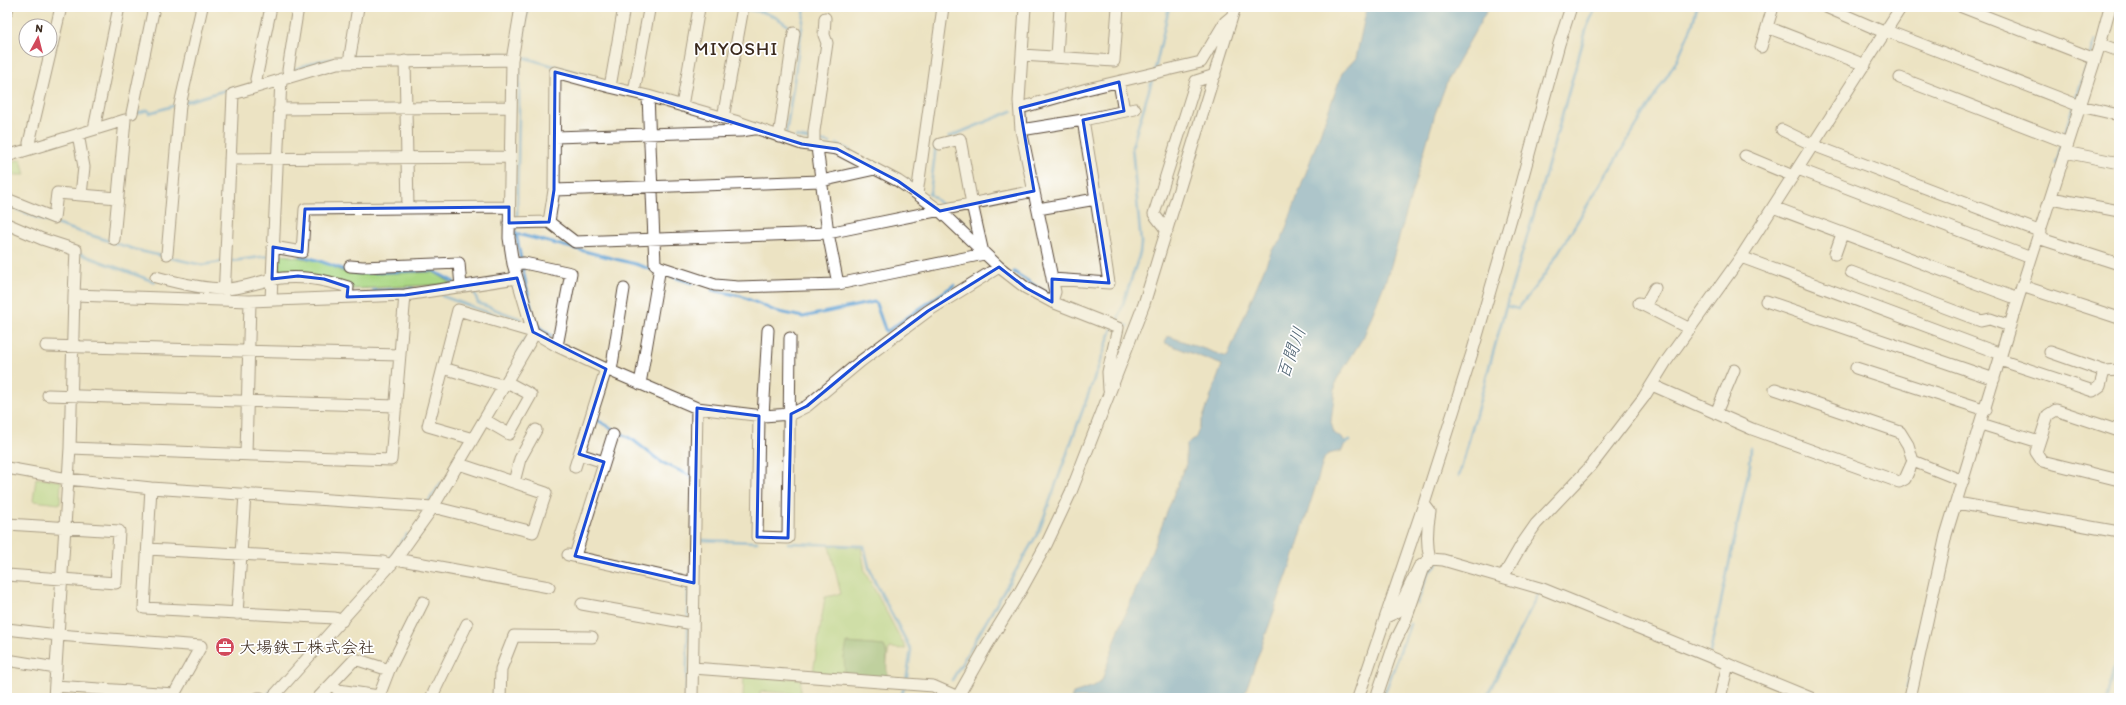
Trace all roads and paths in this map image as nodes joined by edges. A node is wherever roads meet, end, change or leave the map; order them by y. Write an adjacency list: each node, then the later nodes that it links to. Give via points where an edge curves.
1 (8, 7): 24 (street)
2 (60, 7): 72 (street)
3 (119, 7): 60 (street)
4 (154, 7): 56 (street)
5 (202, 7): 109 (street, via 180,105)
6 (271, 7): 43 (street)
7 (298, 7): 40 (street)
8 (358, 7): 36 (street)
9 (521, 7): 37 (street)
10 (624, 7): 45 (street)
11 (943, 7): 85 (street)
12 (1025, 7): 33 (street)
13 (1060, 7): 34 (street)
14 (1118, 7): 34 (street, via 1114,61)
15 (1571, 7): 194 (street, via 1472,353)
16 (1773, 7): 27 (street)
17 (1826, 7): 28 (street)
18 (1901, 7): 28 (street)
19 (1962, 7): 35 (street)
20 (2110, 7): 30 (street)
21 (699, 8): 48 (street)
22 (649, 10): 46 (street)
23 (1234, 10): 41 (street); 44 (street, via 1201,62)
24 (7, 11)
25 (742, 13): 57 (street)
26 (825, 18): 68 (street, via 824,35 827,43)
27 (1767, 27): 31 (street); 39 (street)
28 (1884, 31): 39 (street); 49 (street)
29 (794, 33): 66 (street)
30 (2101, 40): 32 (street); 35 (street)
31 (1761, 47)
32 (2119, 51)
33 (1022, 55): 34 (street); 52 (street)
34 (1056, 57)
35 (2091, 57): 49 (street)
36 (349, 59): 38 (street); 40 (street)
37 (512, 60): 38 (street); 50 (street)
38 (405, 61): 51 (street)
39 (1865, 65): 70 (street)
40 (287, 75): 53 (street); 77 (street, via 233,94)
41 (1215, 76): 102 (street); 102 (street, via 1196,81 1154,214)
42 (1900, 78): 71 (street)
43 (256, 79)
44 (1119, 82): 52 (street); 55 (street)
45 (611, 83): 46 (street); 67 (street, via 555,72)
46 (635, 89): 47 (street)
47 (648, 96): 48 (street); 65 (street)
48 (683, 103): 57 (street)
49 (2076, 105): 58 (street); 71 (street)
50 (511, 107): 51 (street); 76 (street)
51 (406, 108): 53 (street); 75 (street)
52 (1020, 108): 62 (street)
53 (282, 109): 78 (street)
54 (1135, 109): 55 (street)
55 (1124, 111): 59 (street)
56 (132, 113)
57 (724, 115): 61 (street)
58 (2119, 115)
59 (1083, 120): 62 (street); 91 (street)
60 (94, 127): 64 (street); 88 (street, via 125,120)
61 (754, 128): 65 (street, via 741,131); 66 (street)
62 (1021, 130): 86 (street)
63 (1782, 130): 70 (street)
64 (78, 134): 72 (street); 87 (street, via 84,167)
65 (649, 134): 67 (street); 83 (street)
66 (781, 134): 68 (street)
67 (555, 138): 84 (street)
68 (815, 143): 80 (street, via 837,149); 82 (street)
69 (940, 144): 92 (street, via 960,139)
70 (1812, 145): 81 (street); 105 (street)
71 (2064, 145): 79 (street); 89 (street)
72 (29, 146): 73 (street)
73 (7, 156)
74 (1745, 156): 81 (street)
75 (406, 158): 76 (street); 78 (street); 95 (street)
76 (510, 158): 93 (street)
77 (230, 159): 78 (street); 130 (street)
78 (280, 159): 108 (street)
79 (2119, 163)
80 (875, 169): 82 (street); 85 (street)
81 (1792, 173): 94 (street); 113 (street)
82 (821, 181): 83 (street); 103 (street)
83 (651, 187): 84 (street); 107 (street)
84 (554, 190): 99 (street)
85 (918, 191): 97 (street)
86 (1034, 191): 92 (street); 96 (street)
87 (81, 195): 88 (street); 90 (street, via 57,193 54,218)
88 (118, 198): 106 (street)
89 (2051, 198): 98 (street); 105 (street)
90 (7, 199)
91 (1096, 199): 96 (street); 122 (street, via 1109,283)
92 (972, 204): 97 (street); 110 (street)
93 (509, 207): 95 (street); 100 (street)
94 (1773, 207): 104 (street); 112 (street)
95 (408, 208): 108 (street, via 305,209 302,252)
96 (1038, 209): 122 (street)
97 (940, 211): 103 (street); 110 (street)
98 (2119, 211)
99 (549, 222): 100 (street); 107 (street, via 575,242)
100 (509, 223): 114 (street)
101 (7, 224): 131 (street, via 76,252)
102 (1167, 231): 163 (street, via 1136,326)
103 (828, 233): 107 (street); 124 (street)
104 (1842, 234): 111 (street); 134 (street)
105 (2040, 235): 113 (street); 115 (street)
106 (114, 239)
107 (653, 239): 118 (street, via 655,264)
108 (276, 248): 123 (street)
109 (167, 254)
110 (984, 254): 117 (street); 124 (street)
111 (1835, 254)
112 (1741, 257): 140 (street); 150 (street)
113 (2028, 257): 125 (street)
114 (519, 264): 121 (street); 144 (street, via 571,273)
115 (2119, 264)
116 (350, 266): 126 (street, via 459,263)
117 (999, 267): 133 (street, via 1026,288); 170 (street, via 928,310 860,360 807,406)
118 (659, 271): 124 (street, via 715,285 738,287); 159 (street)
119 (1851, 272): 139 (street, via 1981,321 1990,319)
120 (156, 277): 130 (street)
121 (517, 278): 126 (street); 142 (street)
122 (1052, 279): 133 (street)
123 (271, 283): 129 (street, via 298,276 324,279); 130 (street); 135 (street)
124 (838, 284)
125 (2022, 286): 134 (street); 138 (street)
126 (461, 287): 132 (street)
127 (1655, 288): 140 (street, via 1642,304)
128 (624, 289): 153 (street)
129 (348, 292): 132 (street); 135 (street)
130 (224, 293): 131 (street); 136 (street)
131 (74, 295): 146 (street)
132 (405, 295): 149 (street)
133 (1054, 298): 163 (street, via 1118,328 1108,372)
134 (2015, 298): 139 (street)
135 (271, 300): 136 (street)
136 (250, 301): 147 (street)
137 (1766, 301): 157 (street)
138 (2119, 318)
139 (2010, 326): 150 (street)
140 (1688, 328): 160 (street)
141 (768, 330): 171 (street)
142 (533, 332): 144 (street); 151 (street, via 458,310); 158 (street, via 527,349)
143 (790, 338): 170 (street)
144 (558, 343): 153 (street)
145 (46, 346): 146 (street)
146 (73, 346): 147 (street); 164 (street)
147 (248, 351): 149 (street); 165 (street)
148 (2050, 352): 156 (street)
149 (400, 355): 166 (street)
150 (1998, 355): 156 (street, via 2093,391 2100,386); 157 (street)
151 (443, 368): 158 (street); 177 (street, via 428,426)
152 (1856, 368): 168 (street)
153 (609, 370): 159 (street); 181 (street)
154 (1734, 370): 169 (street)
155 (2119, 370): 156 (street)
156 (2104, 371)
157 (1991, 378): 168 (street)
158 (503, 383): 172 (street); 172 (street, via 531,395 509,434)
159 (640, 384): 167 (street)
160 (1652, 385): 169 (street); 204 (street, via 1591,466 1536,524)
161 (1775, 389): 182 (street, via 1900,432)
162 (48, 395): 164 (street)
163 (1109, 395): 226 (street, via 1071,492 1047,543)
164 (72, 396): 165 (street); 179 (street)
165 (247, 401): 166 (street); 180 (street)
166 (396, 406): 180 (street, via 391,460)
167 (697, 408): 171 (street); 206 (street)
168 (1986, 410): 173 (street)
169 (1716, 413): 182 (street, via 1752,429 1899,482 1905,479)
170 (791, 414): 171 (street); 171 (street, via 788,538 757,537)
171 (761, 416)
172 (485, 420): 177 (street)
173 (1981, 424): 178 (street); 188 (street)
174 (536, 430): 190 (street, via 520,459)
175 (2119, 431): 178 (street, via 2056,410 2048,415)
176 (613, 435): 183 (street)
177 (470, 438): 184 (street)
178 (2039, 442): 189 (street, via 2036,452 2042,461)
179 (70, 448): 180 (street); 187 (street)
180 (246, 454)
181 (579, 454): 183 (street); 185 (street)
182 (1913, 461): 188 (street)
183 (604, 462): 206 (street, via 572,556)
184 (459, 464): 190 (street); 195 (street)
185 (575, 467)
186 (7, 468): 187 (street)
187 (68, 479): 191 (street); 197 (street)
188 (1961, 480): 193 (street)
189 (2119, 480)
190 (514, 482): 195 (street, via 546,493 533,532)
191 (151, 488): 192 (street); 199 (street)
192 (245, 494): 195 (street); 200 (street)
193 (1957, 503): 198 (street); 237 (street, via 1946,535 1930,600)
194 (1424, 504): 201 (street, via 1430,512 1427,546); 211 (street)
195 (433, 507): 202 (street)
196 (7, 524): 197 (street)
197 (65, 529): 205 (street); 205 (street, via 119,531 116,583)
198 (2119, 532)
199 (148, 549): 200 (street); 210 (street, via 144,608)
200 (241, 555): 202 (street); 210 (street)
201 (1437, 559): 204 (street); 211 (street, via 1419,567 1397,612); 234 (street, via 1423,570)
202 (390, 562): 207 (street); 212 (street)
203 (7, 575): 205 (street)
204 (1503, 577): 219 (street, via 1543,589)
205 (61, 579): 216 (street)
206 (690, 583): 214 (street)
207 (550, 587)
208 (422, 602): 222 (street)
209 (582, 604): 214 (street)
210 (237, 614): 212 (street)
211 (1386, 617): 233 (street)
212 (339, 620): 228 (street)
213 (466, 624): 230 (street)
214 (689, 624): 221 (street)
215 (7, 629): 216 (street)
216 (58, 635): 220 (street); 225 (street, via 200,646)
217 (592, 637): 231 (street, via 514,636 501,669)
218 (7, 660): 220 (street)
219 (1728, 664): 235 (street); 236 (street)
220 (56, 668): 224 (street)
221 (693, 668): 226 (street, via 933,686); 232 (street)
222 (389, 670): 223 (street, via 356,659); 223 (street, via 379,696 338,690)
223 (332, 684): 229 (street)
224 (55, 686): 225 (street); 227 (street)
225 (173, 696)
226 (957, 697)
227 (54, 698)
228 (272, 698)
229 (318, 698)
230 (430, 698)
231 (500, 698)
232 (692, 698)
233 (1358, 698)
234 (1376, 698)
235 (1720, 698)
236 (1811, 698)
237 (1912, 698)

